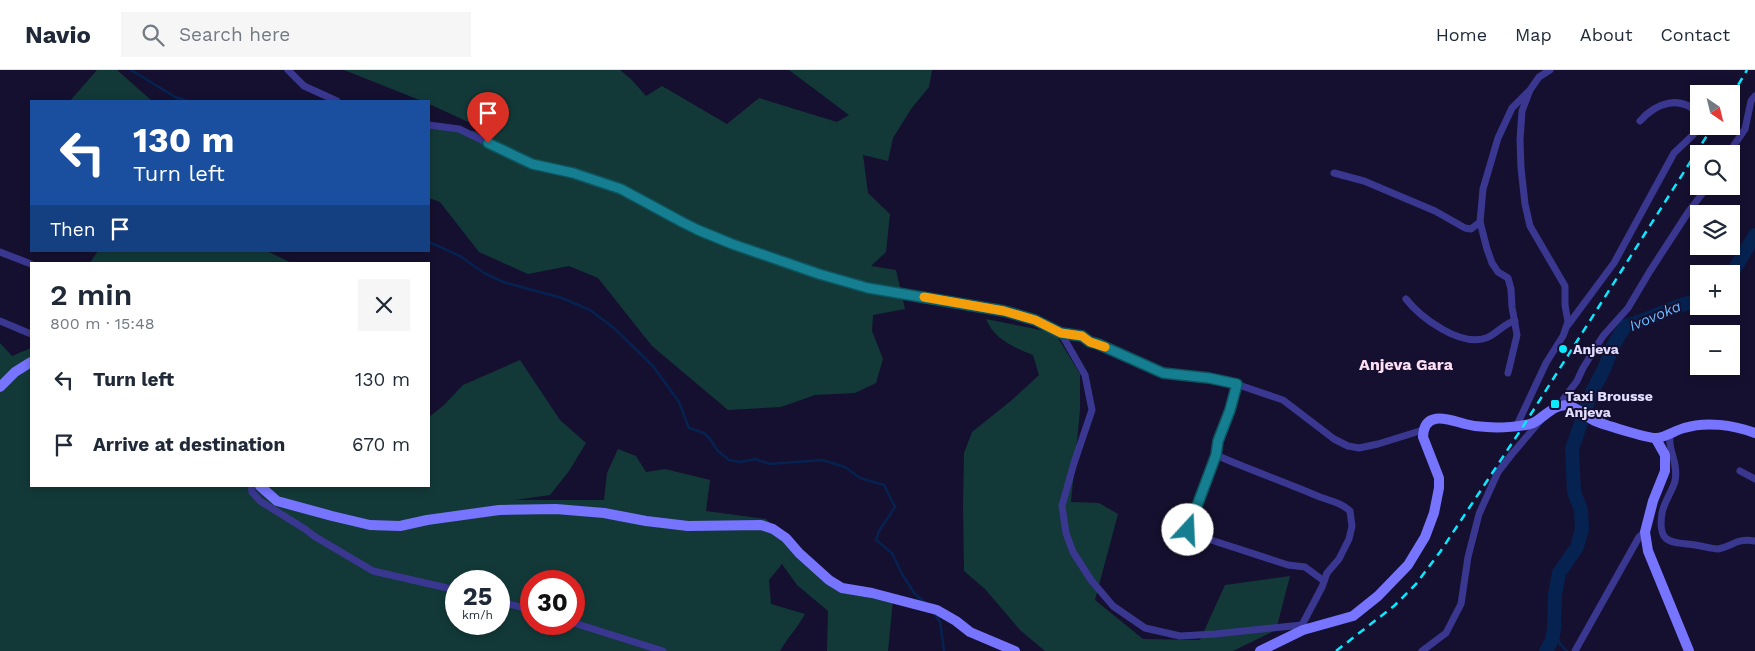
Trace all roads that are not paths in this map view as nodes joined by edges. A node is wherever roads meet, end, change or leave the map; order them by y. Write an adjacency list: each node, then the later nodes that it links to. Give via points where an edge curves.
1 (288, 70): 5 (street, via 304,86)
2 (1550, 70): 3 (street, via 1539,77)
3 (1530, 90): 13 (street, via 1512,108 1498,138 1483,189); 19 (street, via 1522,111 1520,140 1525,204 1530,226 1565,286)
4 (1755, 96): 10 (street, via 1745,129)
5 (335, 100)
6 (1690, 108): 7 (street, via 1681,102 1664,104 1649,111)
7 (1640, 121)
8 (430, 125): 20 (street, via 459,129 532,164 621,189 698,230 819,274 868,288 1004,311 1035,320)
9 (1694, 135): 19 (street, via 1674,153 1614,263)
10 (1734, 145)
11 (1334, 173): 13 (street, via 1364,181 1465,228 1471,229)
12 (1701, 195): 26 (street, via 1628,308 1603,336)
13 (1480, 222): 17 (street, via 1492,263 1508,278)
14 (0, 252): 15 (street)
15 (30, 264)
16 (1406, 299): 17 (street, via 1414,309 1442,328 1467,340 1486,338)
17 (1515, 321): 23 (street, via 1517,335)
18 (0, 322): 21 (street)
19 (1568, 325): 28 (street)
20 (1061, 333): 24 (street, via 1082,336 1163,373); 43 (street, via 1085,375 1092,410 1062,506 1073,552 1091,580 1113,606 1145,628 1180,636)
21 (30, 334)
22 (30, 363): 25 (street)
23 (1508, 372)
24 (1237, 384): 29 (street, via 1283,400 1348,446 1359,448 1378,444); 33 (street)
25 (0, 387)
26 (1558, 406): 27 (street); 32 (street, via 1570,406 1594,420)
27 (1545, 415): 28 (street, via 1532,423); 47 (street, via 1498,472 1479,514 1461,604 1446,633)
28 (1517, 425): 29 (street, via 1489,427 1443,418 1428,424)
29 (1424, 430): 43 (street, via 1426,445 1439,478 1439,488 1434,513 1415,554 1401,574 1353,616)
30 (1671, 432): 31 (street, via 1685,427 1716,425); 32 (street); 39 (street, via 1669,446 1676,470 1675,482 1662,511 1664,536 1671,543 1710,548 1739,540)
31 (1755, 433)
32 (1656, 439): 38 (street, via 1666,455 1665,472)
33 (1216, 455): 40 (street, via 1343,504 1350,511 1352,526 1349,539); 40 (street, via 1188,530 1288,565 1305,567)
34 (1740, 471): 35 (street)
35 (1755, 480)
36 (251, 487): 41 (street, via 265,506 373,571)
37 (261, 487): 45 (street, via 277,501 370,525 400,526 499,510 556,509 688,526 761,525 786,538 829,580 842,588 938,610 970,632)
38 (1645, 532): 48 (street, via 1639,537); 49 (street, via 1648,551)
39 (1755, 541)
40 (1324, 581): 43 (street)
41 (445, 587)
42 (585, 626): 44 (street)
43 (1302, 628): 46 (street)
44 (663, 651)
45 (1015, 651)
46 (1260, 651)
47 (1422, 651)
48 (1575, 651)
49 (1689, 651)

